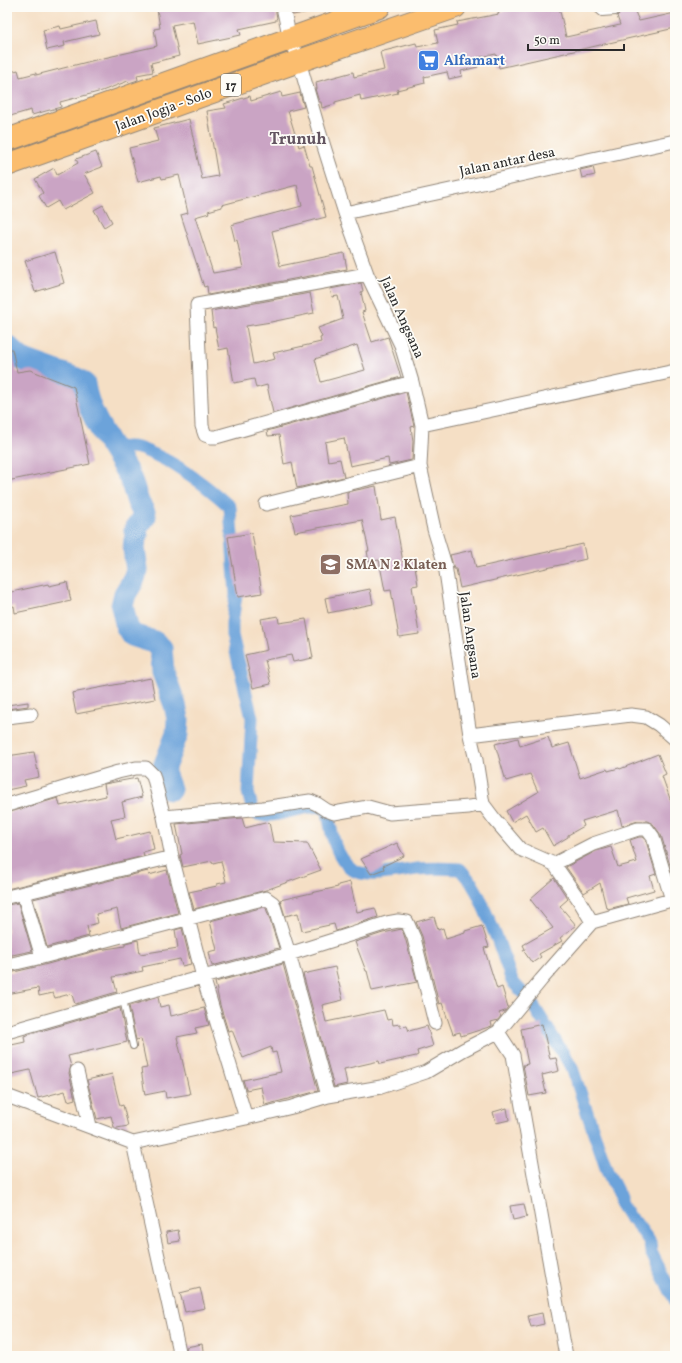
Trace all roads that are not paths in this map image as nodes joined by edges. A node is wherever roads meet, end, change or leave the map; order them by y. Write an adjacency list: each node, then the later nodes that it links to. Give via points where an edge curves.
1 (283, 7): 6 (street, Jalan Angsana)
2 (379, 7): 6 (highway, Jalan Jogja - Solo / 17)
3 (455, 7): 7 (highway, Jalan Jogja - Solo / 17)
4 (595, 7): 5 (lane, via 602,13)
5 (615, 12)
6 (290, 39): 7 (street, Jalan Angsana); 8 (highway, Jalan Jogja - Solo / 17)
7 (299, 61): 10 (highway, Jalan Jogja - Solo / 17); 11 (street, Jalan Angsana)
8 (7, 140)
9 (675, 140): 11 (street, Jalan antar desa)
10 (7, 165)
11 (345, 213): 12 (street, Jalan Angsana)
12 (367, 274): 14 (street, Jalan Angsana, via 401,345); 14 (street, via 197,305 202,426 205,435 216,437)
13 (675, 371): 15 (street)
14 (412, 382): 15 (street, Jalan Angsana)
15 (422, 425): 16 (street, Jalan Angsana)
16 (420, 466): 17 (street); 20 (street, Jalan Angsana, via 444,565)
17 (266, 504)
18 (31, 714): 19 (street)
19 (7, 717)
20 (470, 735): 21 (street, via 631,714 646,717); 22 (street, Jalan Angsana)
21 (675, 739)
22 (483, 804): 24 (street, via 390,813 368,807 334,813 310,801); 26 (street, via 520,849)
23 (7, 805): 24 (street, via 118,772 146,768 153,775)
24 (164, 817): 25 (street)
25 (172, 857): 27 (street); 30 (street)
26 (554, 864): 29 (street, via 593,844 638,829 647,830 653,837); 31 (street)
27 (23, 893): 28 (street); 33 (street)
28 (7, 897)
29 (674, 900): 31 (street)
30 (188, 919): 32 (street, via 266,898 273,903); 33 (street); 35 (street)
31 (592, 922): 39 (street)
32 (289, 954): 35 (street); 37 (street, via 387,923 407,922 414,938); 43 (street)
33 (42, 957): 34 (street)
34 (7, 964)
35 (203, 977): 36 (street); 44 (street)
36 (123, 1000): 38 (street); 40 (lane)
37 (435, 1023)
38 (7, 1032)
39 (498, 1032): 43 (street, via 426,1072 381,1087); 48 (street, via 513,1055)
40 (133, 1046)
41 (77, 1071): 45 (street)
42 (7, 1096): 45 (street)
43 (328, 1096): 44 (street)
44 (246, 1118): 46 (street)
45 (90, 1126): 46 (street)
46 (133, 1143): 47 (street)
47 (180, 1356)
48 (566, 1356)

